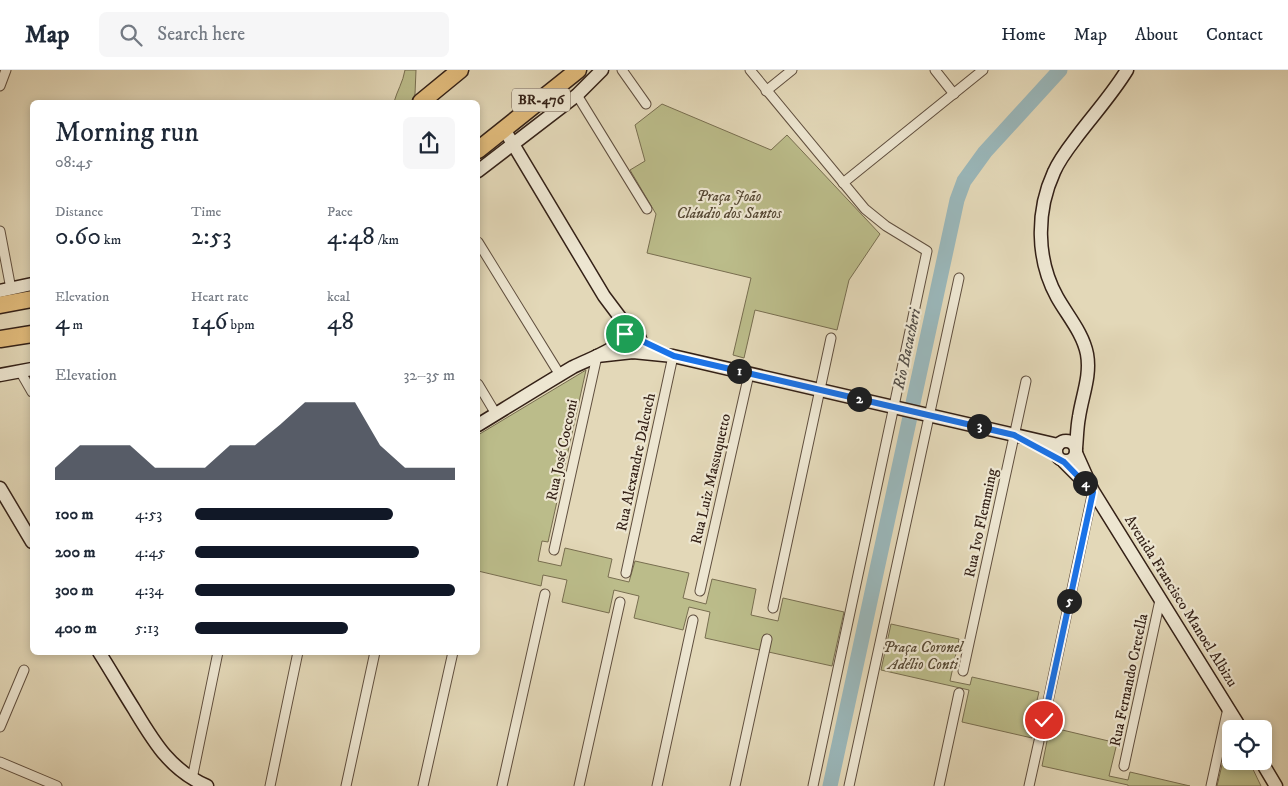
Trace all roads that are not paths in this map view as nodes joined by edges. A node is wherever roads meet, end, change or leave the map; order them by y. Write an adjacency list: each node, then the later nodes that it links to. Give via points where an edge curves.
1 (6, 70): 11 (street)
2 (460, 70): 15 (highway)
3 (578, 70): 17 (highway, BR-476)
4 (602, 70): 14 (street)
5 (622, 70): 16 (street)
6 (750, 70): 12 (street)
7 (792, 70): 12 (street)
8 (935, 70): 13 (street)
9 (983, 70): 13 (street)
10 (1127, 70): 48 (street, via 1060,159 1049,184 1043,210 1041,236 1047,275 1086,349 1087,380)
11 (0, 86)
12 (766, 90): 21 (street)
13 (954, 94): 21 (street)
14 (577, 95): 18 (street); 22 (street)
15 (423, 100)
16 (646, 104)
17 (504, 129): 18 (street); 19 (highway, BR-476)
18 (513, 144): 20 (street); 33 (street)
19 (480, 148)
20 (480, 169)
21 (843, 183): 45 (street, via 875,218 927,251)
22 (647, 208)
23 (0, 231): 27 (street)
24 (480, 245): 40 (street)
25 (958, 278): 47 (street)
26 (30, 284): 27 (street)
27 (6, 290)
28 (30, 298): 29 (highway)
29 (0, 305)
30 (30, 334): 32 (highway)
31 (831, 338): 44 (street)
32 (0, 340)
33 (629, 343): 34 (street); 35 (street)
34 (597, 356): 40 (street); 56 (street, Rua José Cocconi)
35 (674, 356): 38 (street); 57 (street, Rua Alexandre Dalcuch)
36 (30, 369): 37 (street)
37 (20, 371): 39 (street); 43 (street)
38 (748, 374): 44 (street); 58 (street, Rua Luiz Massuquetto)
39 (0, 375)
40 (560, 375): 46 (street)
41 (1026, 380): 50 (street, Rua Ivo Flemming)
42 (480, 387): 46 (street)
43 (30, 388)
44 (820, 390): 45 (street); 62 (street)
45 (896, 407): 47 (street); 91 (street)
46 (496, 414): 49 (street)
47 (925, 414): 50 (street); 92 (street)
48 (1078, 418): 51 (street); 52 (street)
49 (480, 424)
50 (1014, 435): 52 (street); 71 (street, Rua Ivo Flemming)
51 (1076, 450): 52 (street, via 1072,443 1066,441); 52 (street, via 1073,459 1067,462); 54 (street, Avenida Francisco Manoel Albizu)
52 (1060, 451): 54 (street, Avenida Francisco Manoel Albizu)
53 (0, 488): 55 (street)
54 (1093, 492): 60 (street, Avenida Francisco Manoel Albizu); 74 (street)
55 (30, 539)
56 (554, 550)
57 (626, 573)
58 (700, 591)
59 (545, 594): 87 (street)
60 (1160, 600): 73 (street, Avenida Francisco Manoel Albizu); 79 (street, Rua Fernando Cretella)
61 (620, 602): 88 (street)
62 (773, 608)
63 (694, 620): 89 (street)
64 (766, 639): 90 (street)
65 (101, 655): 81 (street, via 158,748)
66 (217, 655): 81 (street)
67 (297, 655): 84 (street)
68 (374, 655): 85 (street)
69 (452, 655): 86 (street)
70 (24, 670): 76 (street)
71 (964, 671)
72 (959, 693): 93 (street)
73 (1228, 708): 75 (street, Avenida Francisco Manoel Albizu); 95 (street)
74 (1044, 720)
75 (1235, 720)
76 (0, 727)
77 (1039, 741): 94 (street)
78 (0, 762): 82 (street)
79 (1124, 766)
80 (1266, 770): 96 (street)
81 (192, 779): 83 (street)
82 (57, 786)
83 (207, 786)
84 (270, 786)
85 (346, 786)
86 (423, 786)
87 (502, 786)
88 (579, 786)
89 (656, 786)
90 (735, 786)
91 (813, 786)
92 (849, 786)
93 (939, 786)
94 (1030, 786)
95 (1211, 786)
96 (1276, 786)

